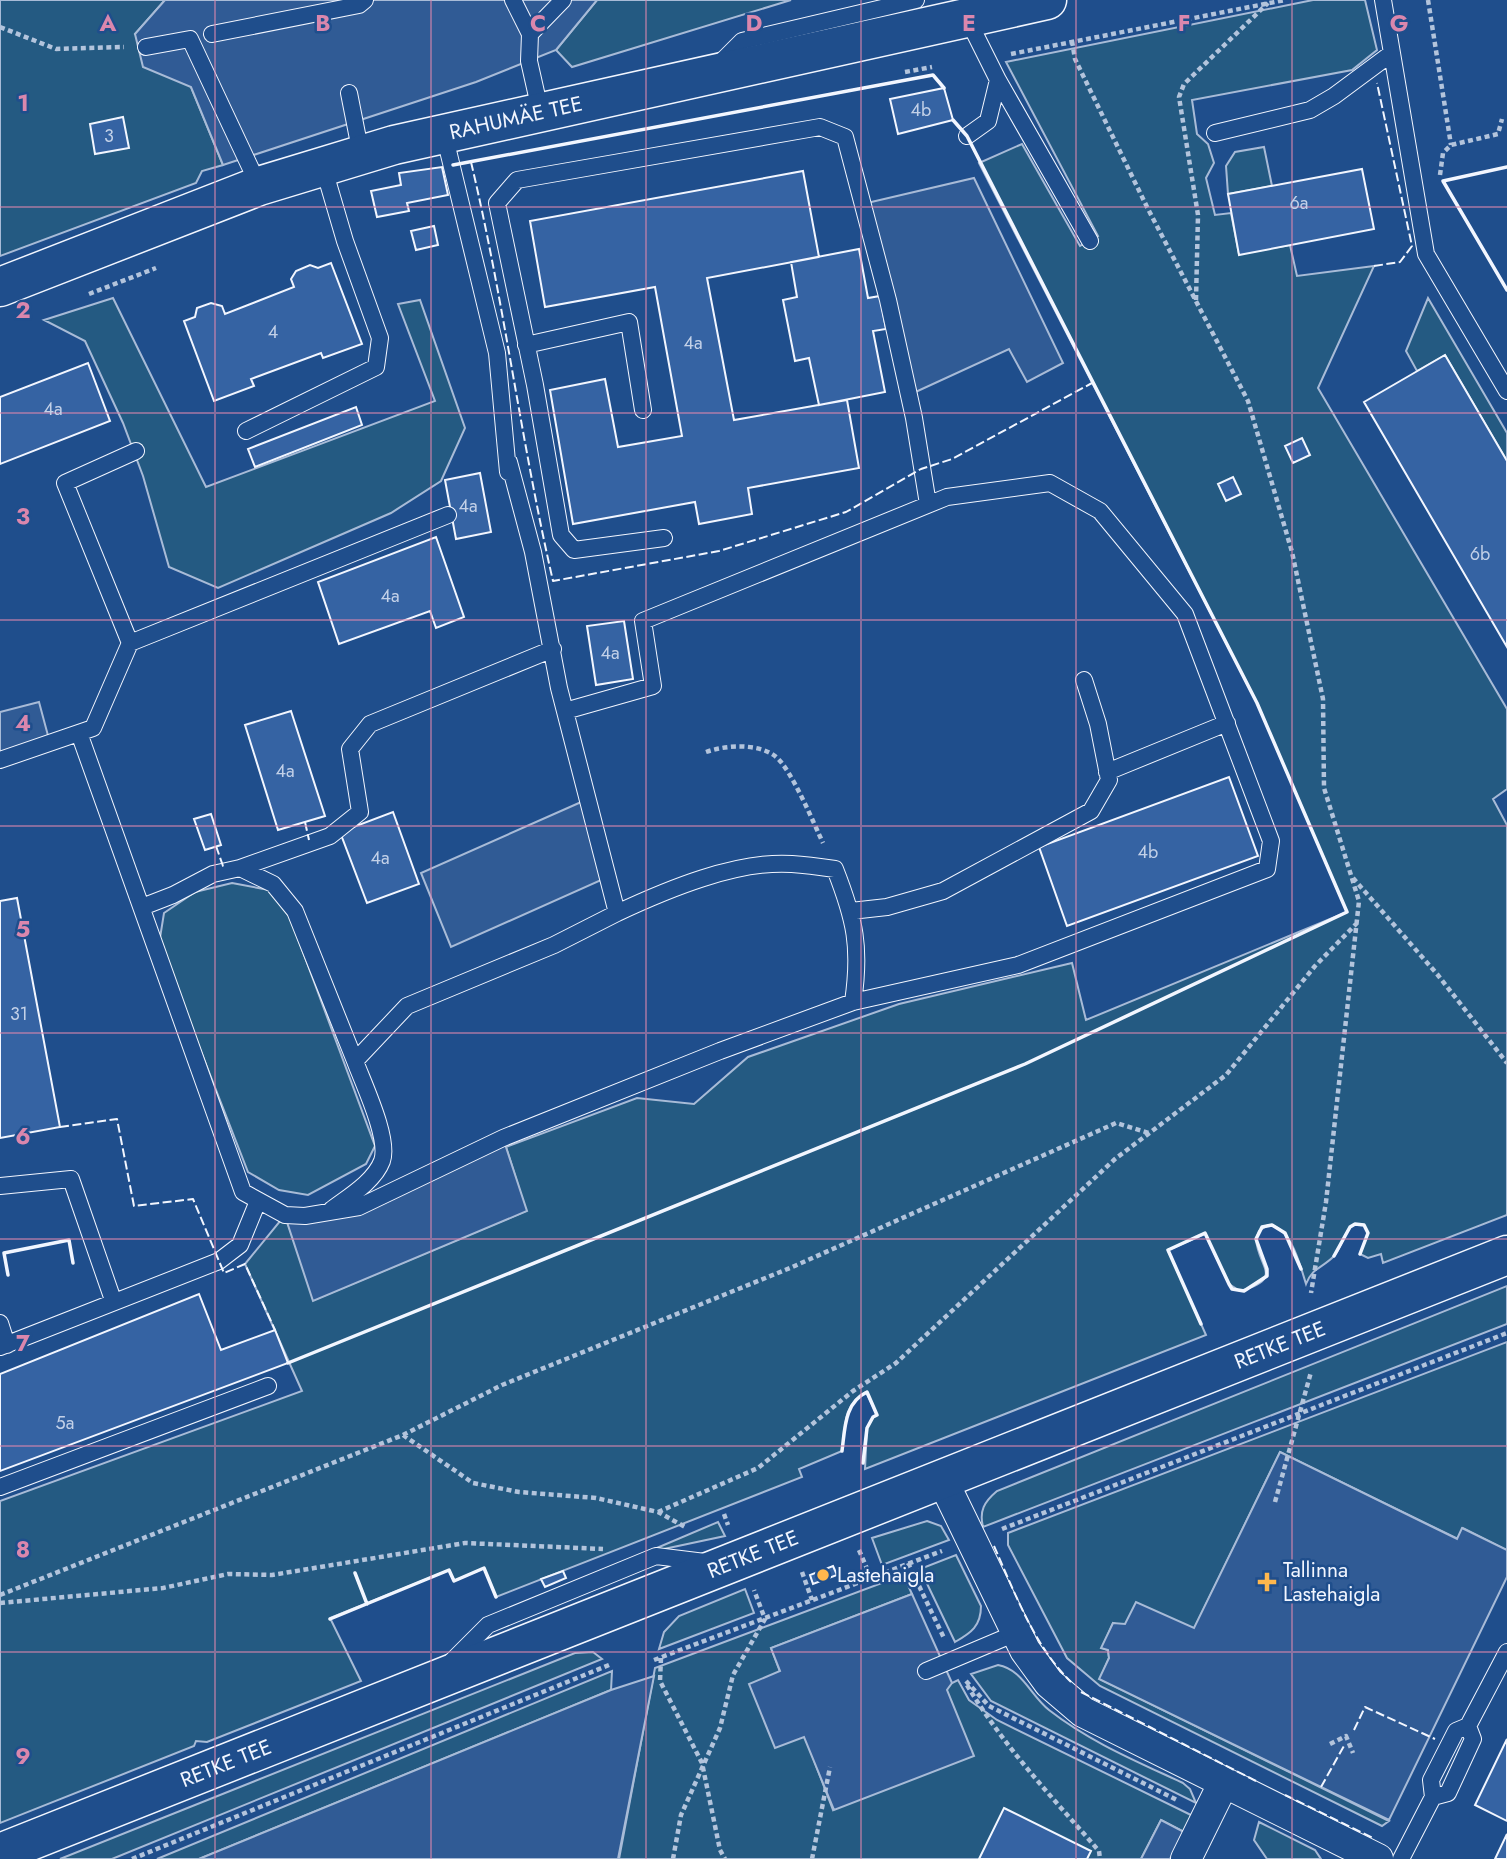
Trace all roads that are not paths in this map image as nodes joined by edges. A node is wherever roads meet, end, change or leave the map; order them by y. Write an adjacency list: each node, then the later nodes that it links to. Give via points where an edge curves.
1 (365, 0): 8 (lane, via 359,5)
2 (513, 0): 9 (lane)
3 (563, 0): 9 (lane)
4 (916, 0): 12 (lane, via 742,41)
5 (1047, 0): 7 (street, RAHUMÄE TEE)
6 (1383, 0): 11 (lane)
7 (988, 7): 12 (street, RAHUMÄE TEE); 13 (lane)
8 (212, 34)
9 (530, 34): 15 (lane, via 529,61)
10 (146, 47): 21 (lane, via 190,39)
11 (1392, 52): 17 (lane, via 1310,110); 25 (lane, via 1426,254)
12 (711, 72): 15 (street, RAHUMÄE TEE)
13 (998, 80): 18 (lane, via 988,121); 22 (lane)
14 (349, 93): 19 (lane)
15 (540, 110): 16 (street, RAHUMÄE TEE)
16 (443, 132): 19 (street, RAHUMÄE TEE); 29 (lane, via 497,353)
17 (1215, 133)
18 (967, 136)
19 (361, 153): 20 (street, RAHUMÄE TEE)
20 (323, 166): 21 (street, RAHUMÄE TEE); 27 (lane, via 380,338 376,367)
21 (259, 186): 23 (street, RAHUMÄE TEE)
22 (1090, 241)
23 (0, 288)
24 (526, 345): 26 (lane, via 629,323); 31 (lane, via 497,203 517,180 820,127 845,137 888,300); 33 (lane, via 561,535 574,550)
25 (1507, 391)
26 (643, 410)
27 (246, 430)
28 (136, 451): 34 (lane, via 65,483)
29 (509, 462): 30 (lane); 35 (lane)
30 (506, 487)
31 (928, 505): 37 (lane, via 643,621 653,686); 38 (lane, via 947,498 1050,483 1100,510 1185,614)
32 (448, 515): 34 (lane)
33 (664, 538)
34 (130, 643): 39 (lane, via 93,728)
35 (553, 649): 37 (lane); 42 (lane, via 370,724 350,749 360,812 330,836)
36 (1084, 680): 41 (lane)
37 (565, 711): 45 (lane)
38 (1227, 723): 41 (lane); 46 (lane, via 1270,841 1267,869 1018,965)
39 (79, 733): 40 (lane); 43 (lane)
40 (0, 760)
41 (1107, 772): 44 (lane, via 1109,780 1091,811 1022,850 943,891 887,907)
42 (240, 869): 43 (lane, via 213,874); 47 (lane, via 273,884 295,911)
43 (142, 907): 49 (lane, via 243,1192)
44 (851, 911): 45 (lane, via 835,869 790,863 730,871 665,891); 46 (lane, via 859,960)
45 (617, 913): 47 (lane, via 407,1006)
46 (853, 1002): 50 (lane, via 503,1138 359,1207)
47 (355, 1060): 50 (lane, via 384,1143 382,1162 363,1186)
48 (0, 1186): 52 (lane, via 71,1180)
49 (257, 1201): 50 (lane, via 285,1216); 52 (lane, via 240,1245 219,1261)
50 (329, 1212)
51 (1507, 1255): 56 (street, RETKE TEE, via 1317,1312)
52 (113, 1300): 54 (lane)
53 (0, 1323): 54 (lane)
54 (3, 1346)
55 (268, 1386): 57 (lane)
56 (942, 1479): 58 (street); 62 (street, RETKE TEE, via 739,1575 432,1682)
57 (0, 1487)
58 (1016, 1633): 60 (lane); 61 (street, via 1049,1683 1083,1712)
59 (1507, 1653): 65 (lane, via 1468,1727 1474,1739 1448,1793 1433,1797)
60 (926, 1671)
61 (1223, 1784): 63 (street); 64 (street)
62 (3, 1855)
63 (1186, 1859)
64 (1378, 1859)
65 (1401, 1859)

